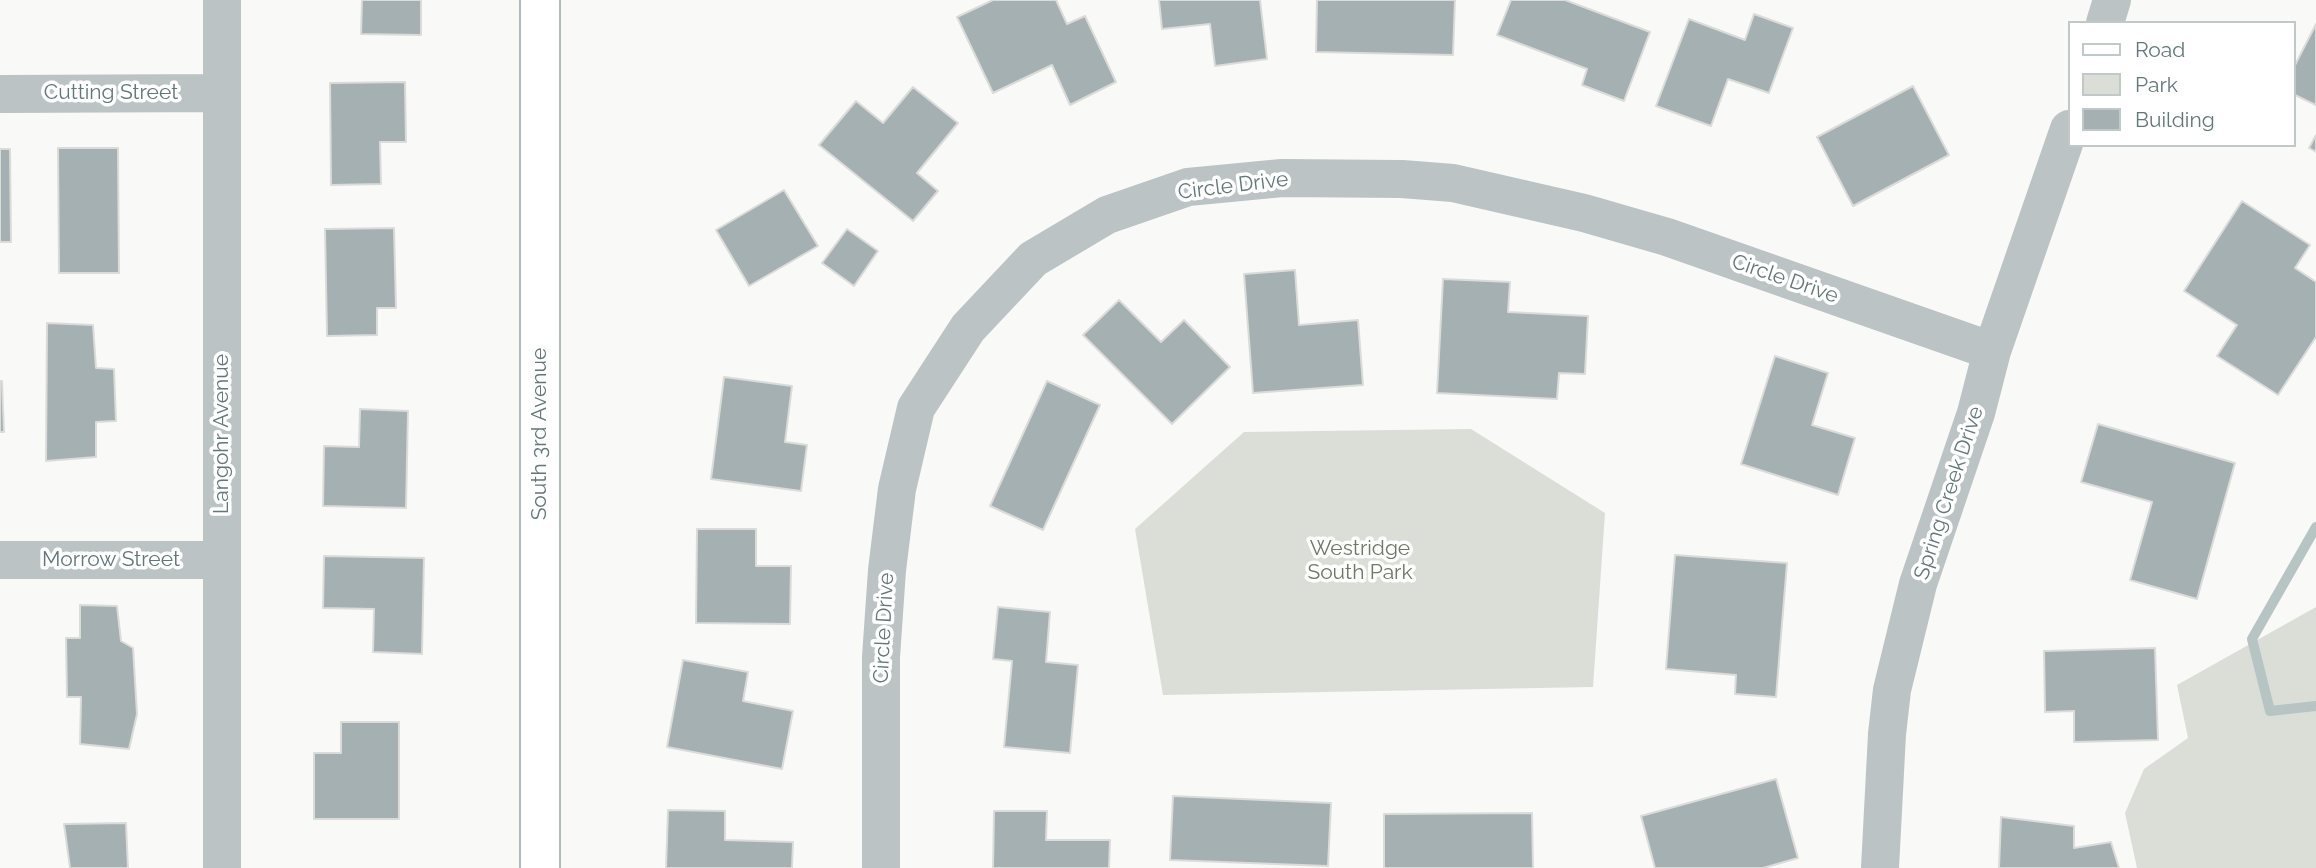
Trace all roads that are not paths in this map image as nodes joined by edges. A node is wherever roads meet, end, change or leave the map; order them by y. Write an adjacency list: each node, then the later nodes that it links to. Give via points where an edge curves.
1 (222, 0): 5 (street, Langohr Avenue)
2 (540, 0): 12 (main road, South 3rd Avenue)
3 (2112, 0): 4 (street)
4 (2106, 21)
5 (222, 93): 6 (street, Cutting Street); 10 (street, Langohr Avenue)
6 (0, 94)
7 (2068, 131): 8 (street, Spring Creek Drive)
8 (1992, 351): 13 (street, Circle Drive, via 1667,237 1453,183 1282,177 1188,187 1107,215 1033,259 968,328 916,408 897,489 887,570 881,657); 14 (street, Spring Creek Drive, via 1976,413 1918,584 1892,690)
9 (0, 560): 10 (street, Morrow Street)
10 (222, 560): 11 (street, Langohr Avenue)
11 (222, 868)
12 (540, 868)
13 (881, 868)
14 (1880, 868)

